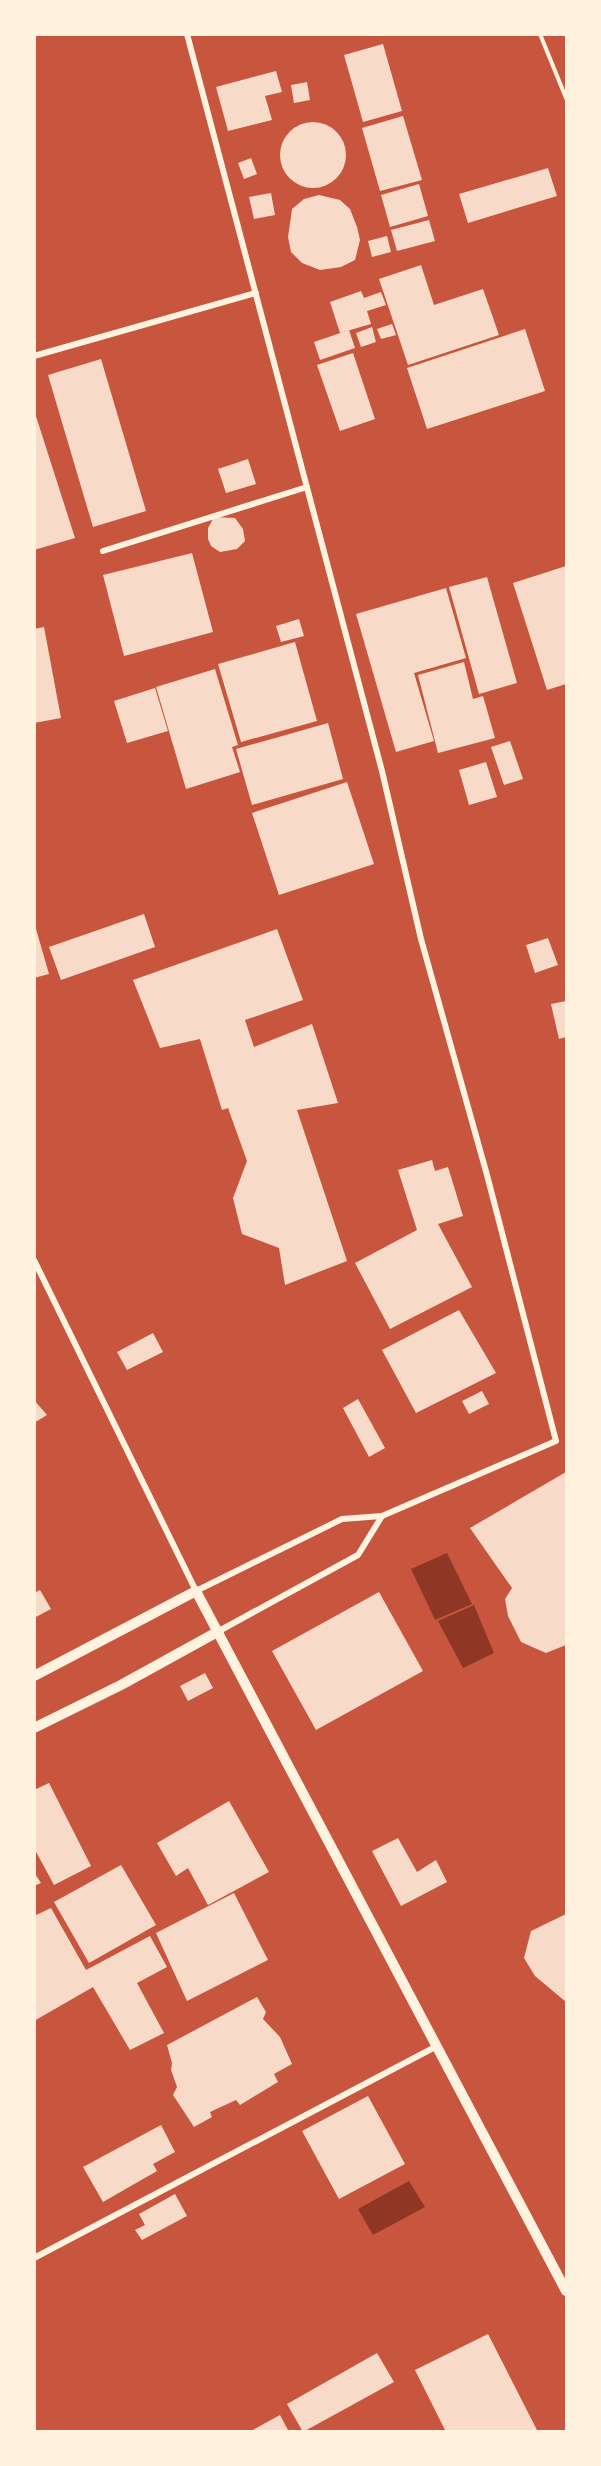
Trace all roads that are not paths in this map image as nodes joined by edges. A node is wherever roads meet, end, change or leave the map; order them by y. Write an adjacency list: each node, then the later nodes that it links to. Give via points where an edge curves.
1 (187, 34): 2 (street)
2 (256, 293): 3 (street); 4 (street)
3 (34, 356)
4 (307, 487): 5 (street); 7 (street, via 382,771 420,939 556,1440)
5 (103, 551)
6 (34, 1260): 8 (street)
7 (382, 1516): 8 (street, via 342,1518); 9 (street, via 358,1555)
8 (196, 1591): 9 (street); 10 (street)
9 (219, 1631): 11 (street); 12 (street)
10 (34, 1676)
11 (34, 1728)
12 (437, 2046): 13 (street); 14 (street)
13 (34, 2258)
14 (567, 2291)

